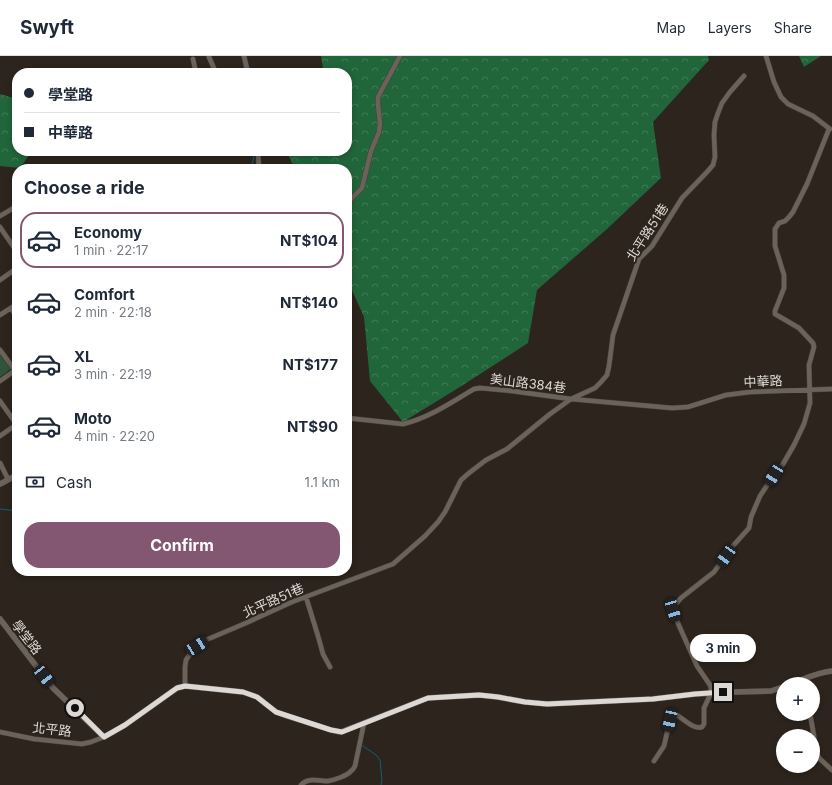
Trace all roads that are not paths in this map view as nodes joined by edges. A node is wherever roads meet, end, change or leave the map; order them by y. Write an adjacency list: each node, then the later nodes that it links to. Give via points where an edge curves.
1 (244, 56): 8 (street)
2 (400, 56): 11 (street, via 378,97 378,132 362,188)
3 (766, 56): 10 (street, via 781,97 788,104 813,116)
4 (210, 57): 7 (street)
5 (193, 59): 6 (street)
6 (195, 68)
7 (214, 68)
8 (247, 68)
9 (744, 76): 26 (street, 北平路51巷, via 722,103 718,113 713,165 682,198 652,246 639,259 613,334 607,375 595,388)
10 (831, 129): 25 (street, via 793,212 775,229 775,246 784,275 784,288 775,311 800,328 812,342 814,347 809,365)
11 (352, 198)
12 (12, 209): 13 (street)
13 (0, 216)
14 (0, 227): 15 (street)
15 (12, 245)
16 (12, 272): 17 (street)
17 (0, 280)
18 (11, 308): 19 (street)
19 (0, 315)
20 (0, 350): 21 (street)
21 (12, 366)
22 (12, 374): 23 (street)
23 (0, 381)
24 (832, 389): 25 (street, 中華路)
25 (810, 390): 26 (street, 中華路, via 732,394 688,408); 43 (street, via 810,403 804,424 783,464 760,496 749,528 714,572 681,598 673,610 698,666 710,685)
26 (571, 399): 29 (street, 美山路384巷, via 480,388 430,414 403,424); 36 (street, 北平路51巷, via 507,449 486,460 461,480 438,522 426,536 393,564)
27 (0, 401): 28 (street)
28 (12, 417)
29 (352, 419)
30 (12, 428): 31 (street)
31 (0, 436)
32 (0, 463): 34 (street)
33 (12, 477): 34 (street)
34 (8, 479): 35 (street)
35 (0, 484)
36 (306, 597): 38 (street, via 323,654); 41 (street, 北平路51巷, via 197,646 186,660)
37 (0, 619): 47 (street, 學堂路, via 53,688)
38 (330, 667)
39 (832, 671): 40 (street)
40 (814, 677)
41 (185, 686): 45 (street, via 243,692 257,697 276,712 331,730 342,732); 47 (street, 北平路, via 177,688)
42 (776, 689): 43 (street)
43 (711, 693): 45 (street, via 653,699 547,704 486,696 428,698); 48 (street, via 704,708 702,727 693,726 680,716 672,715 664,746)
44 (811, 721): 49 (street, via 816,754)
45 (364, 723): 50 (street, via 355,766 351,772 328,781 309,780)
46 (0, 732): 47 (street, 北平路, via 34,739 82,744)
47 (104, 737)
48 (654, 761)
49 (832, 770)
50 (301, 785)

